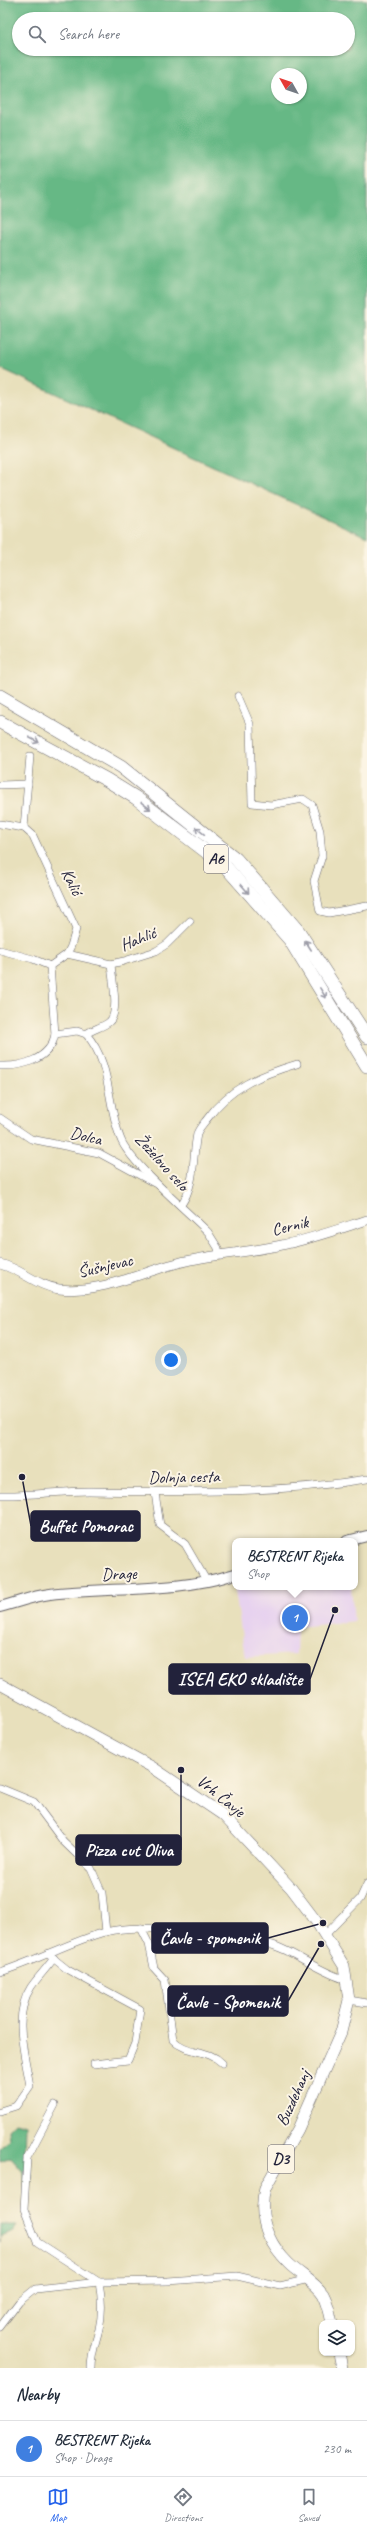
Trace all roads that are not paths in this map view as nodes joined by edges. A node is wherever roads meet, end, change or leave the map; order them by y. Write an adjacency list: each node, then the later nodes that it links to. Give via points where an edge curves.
1 (0, 696): 8 (highway, via 101,754)
2 (238, 696): 11 (street, via 250,724 252,803 271,805 303,799 312,805 320,831 322,856 314,881 320,911 329,913)
3 (0, 706): 8 (highway, A6, via 108,765)
4 (0, 722): 22 (highway, A6, one-way to 22, via 136,798 225,866 290,940)
5 (30, 756): 6 (street)
6 (28, 784): 7 (street); 10 (street)
7 (0, 786)
8 (149, 791): 19 (highway, A6, one-way to 8, via 299,932 236,859)
9 (0, 824): 10 (street)
10 (24, 828): 14 (street, Kalić, via 33,836 71,914 76,929)
11 (367, 906)
12 (190, 921): 15 (street, Hahlić, via 167,944 156,951)
13 (0, 950): 16 (street)
14 (67, 954): 15 (street); 16 (street)
15 (111, 964): 18 (street, via 115,1013 108,1023)
16 (50, 966): 17 (street)
17 (55, 1034): 18 (street, via 77,1031); 21 (street, via 49,1049 32,1061 22,1066)
18 (86, 1034): 24 (street, Žeželovo selo, via 105,1066 112,1107 122,1141 134,1159)
19 (367, 1037)
20 (297, 1064): 25 (street, via 260,1075 233,1090 214,1110 198,1132 190,1190)
21 (0, 1066)
22 (367, 1066)
23 (0, 1118): 24 (street, Dolca, via 32,1139 99,1153)
24 (164, 1189): 25 (street, Žeželovo selo)
25 (181, 1205): 27 (street, Žeželovo selo, via 213,1240)
26 (367, 1220): 27 (street, Cernik, via 282,1245)
27 (219, 1255): 28 (street, Šušnjevac, via 185,1261 99,1286 76,1290 57,1289 17,1269)
28 (0, 1264)
29 (367, 1479): 30 (street, Dolnja cesta, via 306,1488)
30 (155, 1493): 31 (street, Dolnja cesta, via 86,1491); 33 (street, via 160,1526 185,1544)
31 (0, 1495)
32 (232, 1575): 33 (main road, Drage)
33 (206, 1580): 34 (main road, Drage, via 146,1589 50,1594 23,1599)
34 (2, 1607)
35 (0, 1684): 40 (main road, Vrh Čavje / D3, via 152,1768 213,1807 291,1888)
36 (0, 1788): 39 (street, via 34,1802 63,1841 91,1868 102,1893)
37 (367, 1884): 40 (street, via 360,1899)
38 (141, 1928): 39 (street); 43 (street, via 262,1942 299,1955 332,1975); 46 (street, via 149,1944 154,1968 165,1980 173,2040 178,2045 214,2055)
39 (106, 1932): 41 (street)
40 (325, 1935): 43 (main road, Vrh Čavje / D3, via 344,1966)
41 (51, 1956): 42 (street); 47 (street, via 68,1970 140,2009 135,2042 128,2060); 49 (street, via 22,2004 23,2053 30,2086 16,2106)
42 (0, 1972)
43 (347, 1980): 44 (main road, Buzdehanj / D3)
44 (349, 2000): 45 (street); 50 (main road, Buzdehanj / D3, via 340,2032 316,2092 264,2188 262,2200 262,2218 273,2245 288,2263)
45 (367, 2003)
46 (222, 2063)
47 (94, 2064)
48 (55, 2105): 51 (street, via 27,2158 24,2209 36,2242)
49 (0, 2111)
50 (309, 2279): 51 (street, via 280,2286 237,2276); 52 (main road, Buzdehanj / D3, via 322,2293 329,2306)
51 (99, 2282): 53 (street, via 35,2289 19,2302); 55 (street, via 103,2300 99,2328 90,2357)
52 (331, 2320)
53 (0, 2327)
54 (340, 2356): 56 (main road)
55 (91, 2368)
56 (342, 2368)

